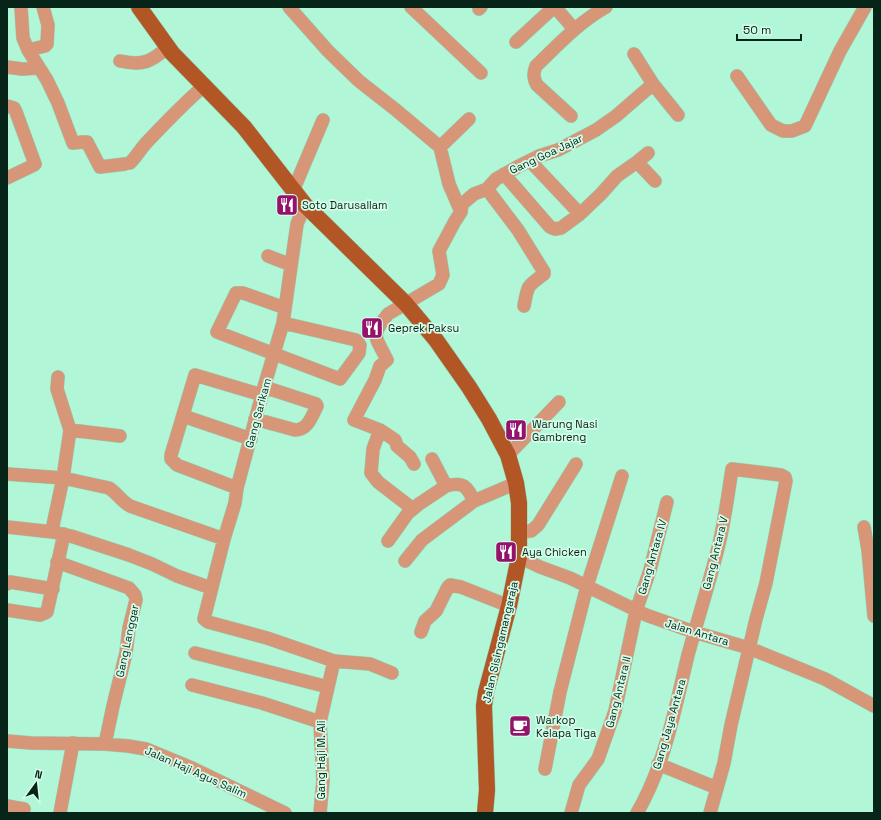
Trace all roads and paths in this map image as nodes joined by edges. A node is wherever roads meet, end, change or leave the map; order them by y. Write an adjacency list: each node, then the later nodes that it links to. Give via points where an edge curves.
1 (21, 7): 11 (street, via 24,38)
2 (43, 7): 11 (street, via 48,25 47,44)
3 (139, 7): 12 (main road, Jalan Sisingamangaraja)
4 (289, 7): 26 (street, via 359,81)
5 (411, 7): 17 (street)
6 (554, 7): 9 (street); 10 (street)
7 (606, 7): 9 (street)
8 (865, 7): 18 (street, via 840,51 805,126 784,131 771,125)
9 (574, 29): 23 (street, via 534,71 537,85)
10 (516, 42)
11 (28, 50): 16 (street)
12 (170, 50): 14 (street, via 140,63); 20 (main road, Jalan Sisingamangaraja)
13 (634, 54): 19 (street)
14 (120, 61)
15 (7, 67): 16 (street)
16 (39, 68): 20 (street, via 58,103 73,143 87,142 100,167 127,163 167,120)
17 (481, 73)
18 (737, 76)
19 (653, 84): 22 (street); 28 (street, Gang Goa Jajar, via 596,130)
20 (204, 86): 34 (main road, Jalan Sisingamangaraja, via 244,127)
21 (7, 106): 31 (street, via 14,108 16,112 35,164)
22 (678, 115)
23 (571, 116)
24 (469, 119): 26 (street)
25 (321, 124): 34 (street)
26 (440, 147): 36 (street, via 449,184)
27 (648, 153): 29 (street)
28 (530, 161): 30 (street, Gang Goa Jajar); 37 (street)
29 (637, 162): 32 (street); 37 (street, via 617,176)
30 (504, 174): 33 (street, Gang Goa Jajar); 37 (street, via 550,227 561,228)
31 (7, 178)
32 (655, 181)
33 (487, 189): 36 (street, Gang Goa Jajar, via 474,194 462,204); 41 (street, via 518,230 544,272 528,286)
34 (293, 191): 35 (main road, Jalan Sisingamangaraja)
35 (305, 205): 39 (street, Gang Sarikam, via 297,224); 40 (main road, Jalan Sisingamangaraja)
36 (461, 212): 40 (street, Gang Goa Jajar, via 439,251 443,270 439,284)
37 (580, 214)
38 (268, 256): 39 (street)
39 (291, 265): 42 (street, Gang Sarikam)
40 (401, 300): 51 (street, via 376,333 375,338 385,356 354,420); 54 (main road, Jalan Sisingamangaraja, via 436,340 462,376)
41 (524, 306)
42 (285, 308): 43 (street, Gang Sarikam); 44 (street, via 243,293 236,293 217,332)
43 (283, 323): 44 (street, Gang Sarikam); 44 (street, via 356,340 359,343 359,353 340,378)
44 (274, 353): 46 (street, Gang Sarikam)
45 (58, 377): 50 (street, via 57,389)
46 (263, 391): 48 (street, via 195,375); 49 (street, Gang Sarikam); 49 (street, via 317,406 307,426 299,430)
47 (559, 402): 54 (street)
48 (183, 416): 53 (street); 63 (street, via 171,459 177,465)
49 (255, 419): 53 (street, Gang Sarikam)
50 (70, 430): 52 (street); 60 (street)
51 (380, 430): 56 (street, via 395,440 397,446); 66 (street, via 373,449 371,473 378,482)
52 (120, 436)
53 (251, 439): 63 (street, Gang Sarikam)
54 (508, 455): 61 (main road, Jalan Sisingamangaraja)
55 (432, 459): 62 (street)
56 (414, 464)
57 (576, 464): 69 (street, via 538,525 531,531)
58 (7, 474): 60 (street)
59 (622, 476): 79 (street)
60 (63, 478): 70 (street, via 51,527); 71 (street, via 109,488 130,506)
61 (516, 483): 64 (street); 69 (main road, Jalan Sisingamangaraja)
62 (446, 486): 64 (street, via 465,486); 66 (street)
63 (236, 488): 71 (street, Gang Sarikam, via 235,503)
64 (474, 501): 75 (street, via 422,540)
65 (667, 502): 84 (street, Gang Antara IV, via 650,570)
66 (413, 509): 72 (street)
67 (864, 527): 73 (street)
68 (7, 528): 70 (street)
69 (520, 532): 74 (main road, Jalan Sisingamangaraja)
70 (58, 533): 76 (street); 80 (street, via 129,555)
71 (224, 539): 80 (street, Gang Sarikam)
72 (388, 542)
73 (871, 550): 77 (street)
74 (519, 557): 79 (street, Jalan Antara); 82 (main road, Jalan Sisingamangaraja)
75 (405, 561)
76 (57, 562): 81 (street); 98 (street, Gang Langgar, via 129,588 135,595 126,653)
77 (872, 577): 85 (street)
78 (7, 584): 81 (street, via 10,582)
79 (587, 586): 84 (street, Jalan Antara); 100 (street, via 560,692)
80 (211, 588): 90 (street, Gang Sarikam, via 204,619 208,622 267,638)
81 (53, 589): 83 (street, via 49,609 45,614)
82 (509, 606): 86 (street, via 450,585 436,611); 107 (main road, Jalan Sisingamangaraja, via 484,706)
83 (7, 610)
84 (636, 611): 87 (street, Jalan Antara); 108 (street, Gang Antara II, via 615,711 598,759 578,785)
85 (874, 616)
86 (423, 626)
87 (694, 632): 88 (street, Jalan Antara); 88 (street, Gang Antara V, via 719,543 733,469 781,475 786,481 766,583); 99 (street, Gang Jaya Antara, via 667,740)
88 (749, 648): 94 (street, Jalan Antara, via 825,679); 101 (street)
89 (195, 653): 93 (street)
90 (334, 661): 91 (street, via 370,664); 93 (street, Gang Haji M. Ali)
91 (392, 673)
92 (192, 685): 95 (street, via 262,703)
93 (328, 687): 95 (street, Gang Haji M. Ali)
94 (874, 706)
95 (320, 722): 106 (street, Gang Haji M. Ali, via 323,781)
96 (7, 741): 97 (street, Jalan Haji Agus Salim)
97 (73, 743): 98 (street, Jalan Haji Agus Salim); 104 (street)
98 (105, 744): 105 (street, Jalan Haji Agus Salim, via 146,749)
99 (658, 764): 101 (street); 109 (street, Gang Jaya Antara, via 648,793)
100 (545, 769)
101 (717, 788): 110 (street)
102 (7, 806): 103 (street)
103 (24, 810)
104 (60, 813)
105 (285, 813)
106 (320, 813)
107 (485, 813)
108 (572, 813)
109 (637, 813)
110 (710, 813)

